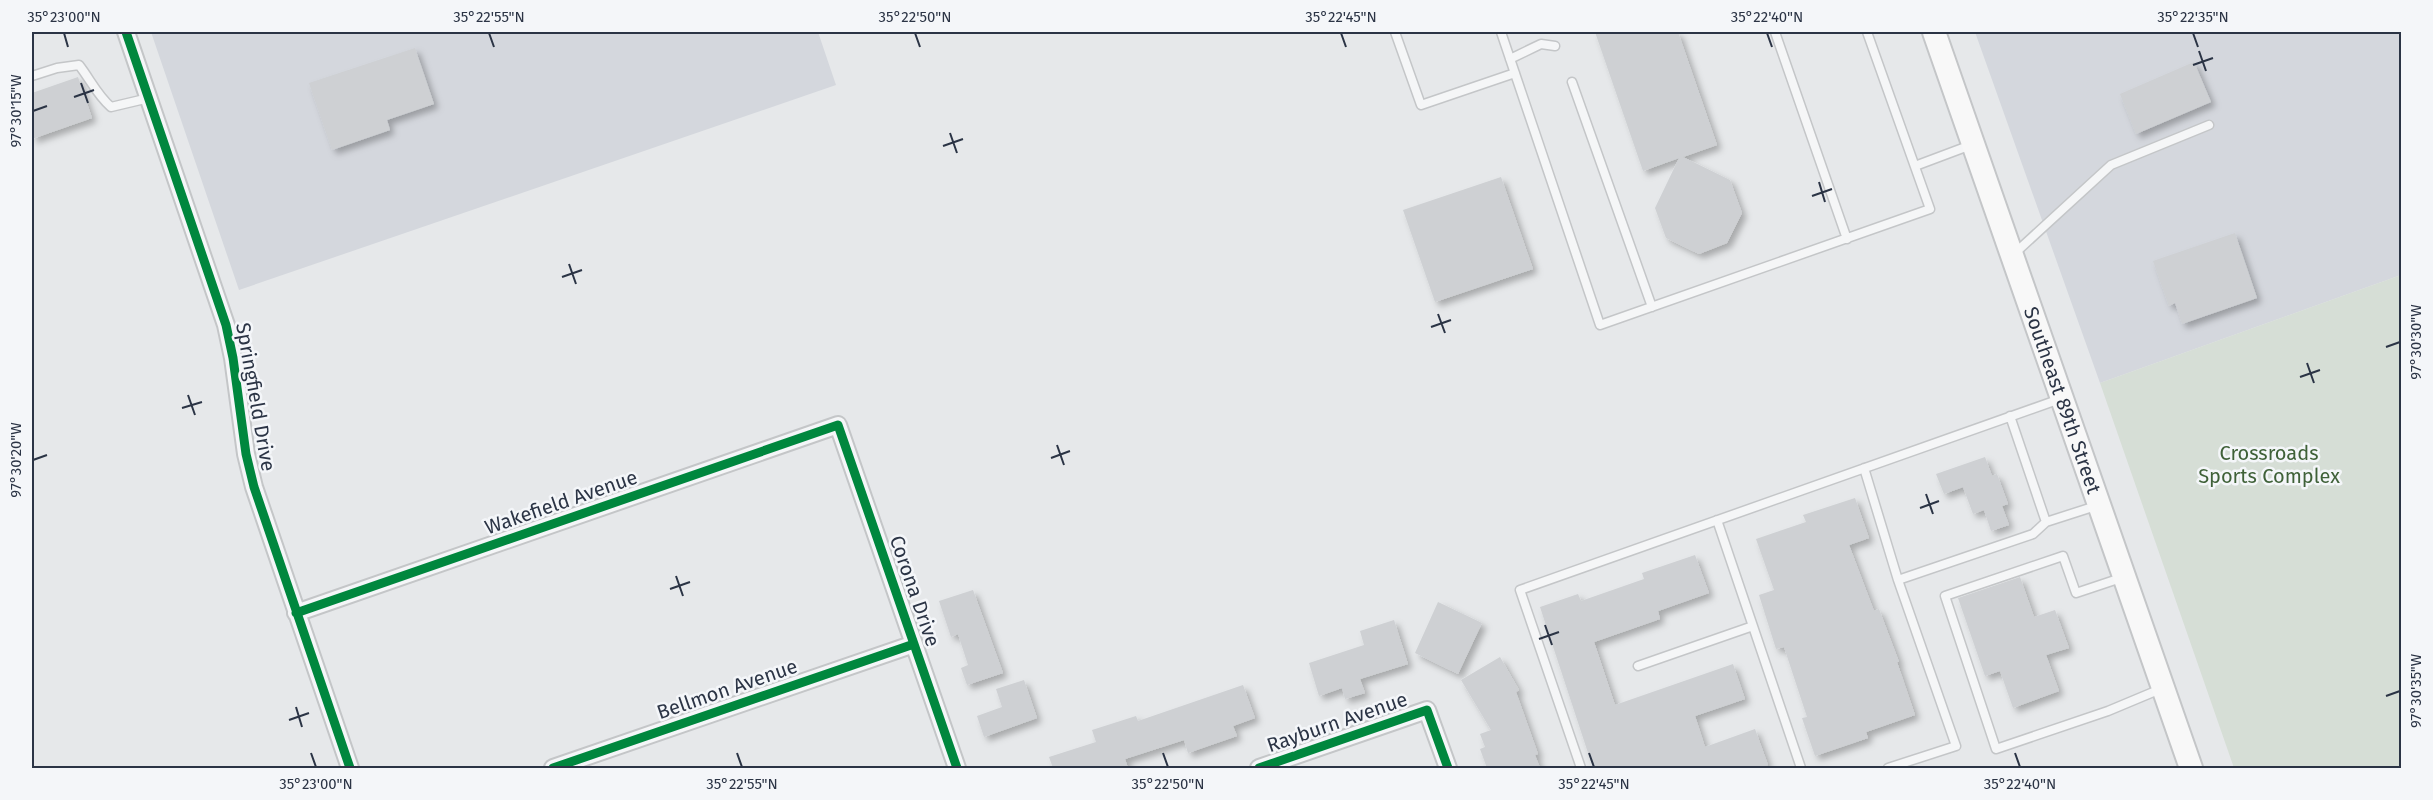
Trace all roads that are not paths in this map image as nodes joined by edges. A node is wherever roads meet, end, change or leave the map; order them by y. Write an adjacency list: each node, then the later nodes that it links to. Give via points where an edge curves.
1 (126, 32): 12 (street, Springfield Drive)
2 (1395, 32): 9 (lane, via 1421,105)
3 (1501, 32): 8 (lane)
4 (1775, 32): 16 (lane)
5 (1868, 32): 15 (lane)
6 (1934, 32): 14 (main road, Southeast 89th Street)
7 (1555, 46): 8 (lane, via 1541,44)
8 (1510, 59): 9 (lane)
9 (1515, 73): 18 (lane, via 1600,325)
10 (32, 76): 12 (lane, via 79,65 111,107)
11 (1572, 82): 18 (lane)
12 (149, 98): 28 (street, Springfield Drive, via 223,315 246,454)
13 (2209, 124): 17 (lane, via 2110,165)
14 (1973, 144): 15 (lane); 17 (main road, Southeast 89th Street)
15 (1915, 166): 16 (lane, via 1930,209)
16 (1846, 239): 18 (lane)
17 (2012, 255): 19 (main road, Southeast 89th Street)
18 (1652, 307)
19 (2062, 398): 20 (lane); 23 (main road, Southeast 89th Street)
20 (2010, 416): 22 (lane); 25 (lane)
21 (838, 424): 28 (street, Wakefield Avenue); 30 (street, Corona Drive)
22 (1864, 468): 24 (lane); 27 (lane)
23 (2099, 505): 25 (lane); 26 (main road, Southeast 89th Street)
24 (1717, 520): 29 (lane); 38 (lane, via 1520,590)
25 (2046, 522): 27 (lane, via 2033,534)
26 (2124, 577): 32 (main road, Southeast 89th Street); 32 (lane, via 2076,593 2063,556 1945,596 1996,749)
27 (1898, 580): 40 (lane, via 1956,746)
28 (296, 613): 33 (street, Springfield Drive)
29 (1752, 626): 31 (lane); 39 (lane)
30 (914, 644): 34 (street, Bellmon Avenue); 35 (street, Corona Drive)
31 (1638, 666)
32 (2163, 688): 41 (main road, Southeast 89th Street)
33 (350, 768)
34 (553, 768)
35 (957, 768)
36 (1259, 768): 37 (street, Rayburn Avenue, via 1427,710)
37 (1448, 768)
38 (1581, 768)
39 (1802, 768)
40 (1888, 768)
41 (2191, 768)

